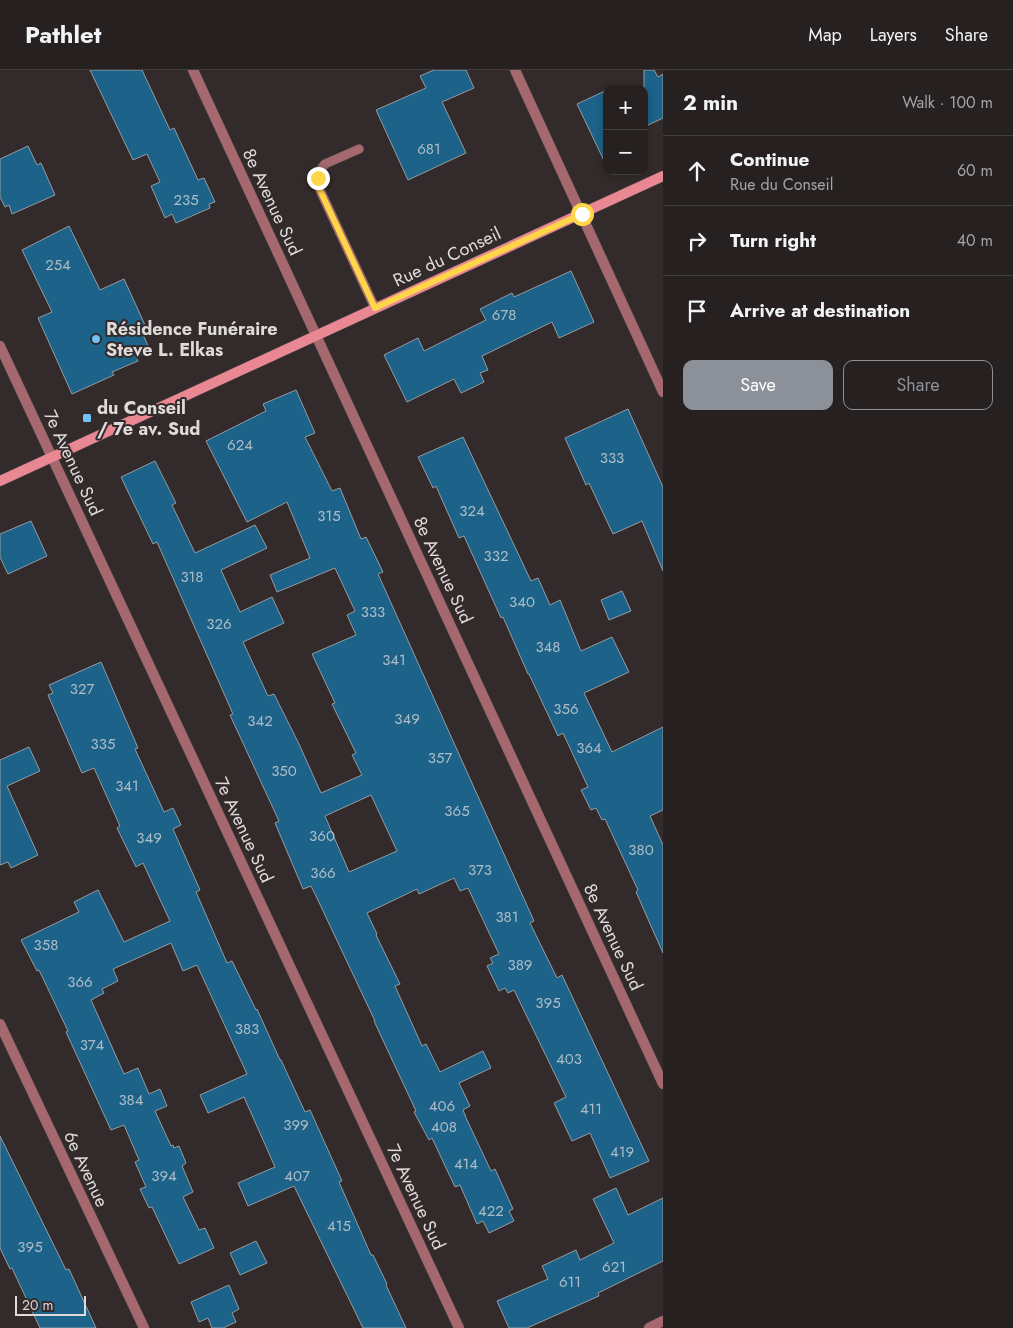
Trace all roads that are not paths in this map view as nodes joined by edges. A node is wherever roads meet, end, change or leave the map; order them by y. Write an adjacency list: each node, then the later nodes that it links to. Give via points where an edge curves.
1 (193, 70): 7 (street, 8e Avenue Sud)
2 (515, 70): 5 (street)
3 (358, 149): 6 (lane, via 325,164 318,178 319,188)
4 (663, 176): 5 (street, Rue du Conseil)
5 (582, 214): 6 (street, Rue du Conseil); 9 (street)
6 (375, 308): 7 (street, Rue du Conseil)
7 (316, 335): 10 (street, Rue du Conseil); 13 (street, 8e Avenue Sud)
8 (0, 346): 10 (street, 7e Avenue Sud)
9 (663, 392)
10 (51, 457): 11 (street, Rue du Conseil); 16 (street, 7e Avenue Sud)
11 (0, 480)
12 (0, 1024): 15 (street, 6e Avenue)
13 (663, 1084)
14 (663, 1321): 17 (street)
15 (144, 1328)
16 (459, 1328)
17 (649, 1328)

